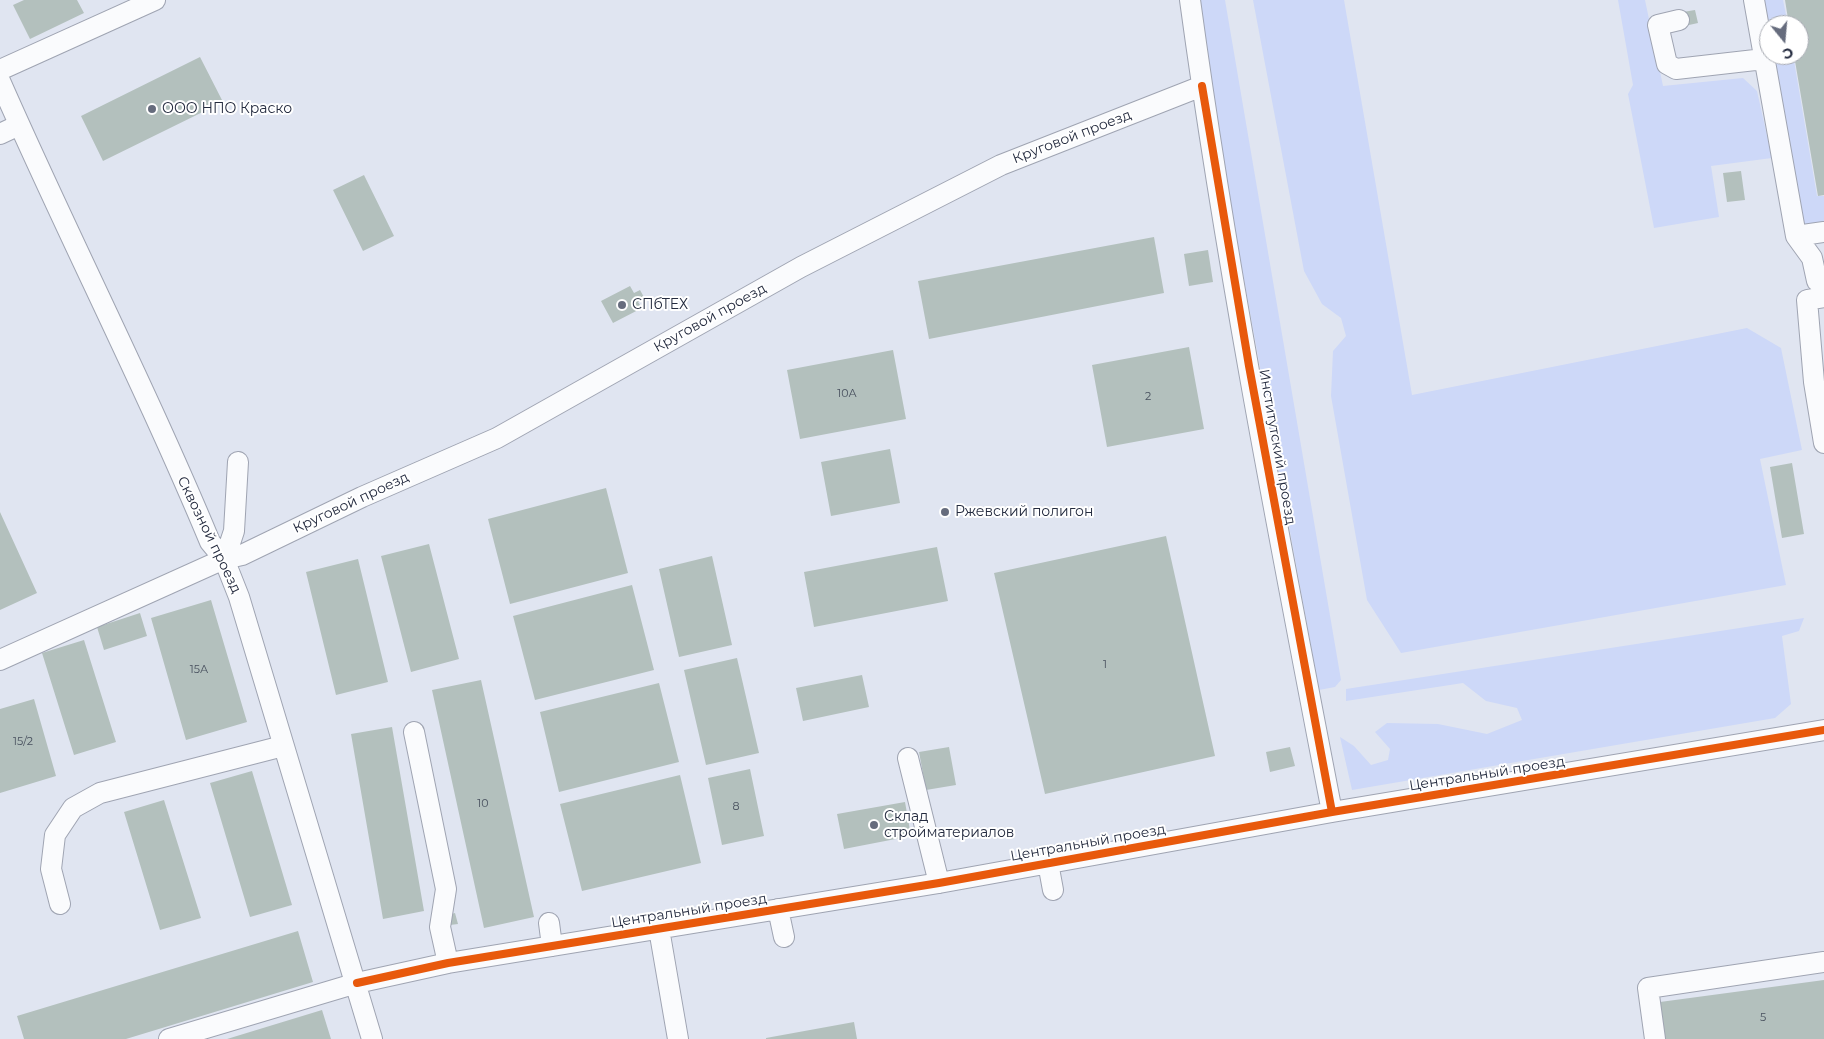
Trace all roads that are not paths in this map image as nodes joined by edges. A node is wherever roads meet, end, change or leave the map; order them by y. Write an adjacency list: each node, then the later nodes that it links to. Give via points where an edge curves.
1 (155, 0): 8 (street)
2 (1190, 0): 10 (street, Институтский проезд)
3 (1754, 0): 5 (street)
4 (1679, 20): 6 (street, via 1658,25 1667,64 1676,69)
5 (1759, 30)
6 (1759, 60)
7 (1765, 65): 14 (street)
8 (0, 70)
9 (0, 81): 11 (street, Сквозной проезд)
10 (1202, 86): 18 (street, Круговой проезд, via 1001,165 801,266 497,438 362,497 242,555); 24 (street, Институтский проезд, via 1246,367)
11 (19, 125): 12 (street); 18 (street, Сквозной проезд, via 210,542)
12 (0, 134)
13 (1824, 232): 14 (street)
14 (1796, 236): 15 (street, via 1812,258)
15 (1821, 289): 16 (street, via 1807,300 1814,382)
16 (1824, 443)
17 (238, 462): 18 (street, via 234,532)
18 (227, 551): 19 (street, Круговой проезд); 22 (street, Сквозной проезд)
19 (0, 660)
20 (1824, 730): 24 (street, Центральный проезд)
21 (414, 732): 35 (street, via 446,889 440,927)
22 (283, 746): 28 (street, via 100,793 73,808 55,835 51,868); 36 (street, Сквозной проезд)
23 (908, 758): 26 (street)
24 (1332, 812): 25 (street, Центральный проезд)
25 (1048, 863): 26 (street, Центральный проезд); 27 (street)
26 (939, 883): 29 (street, Центральный проезд)
27 (1053, 890)
28 (60, 904)
29 (778, 910): 31 (street, Центральный проезд); 32 (street)
30 (549, 923): 33 (street)
31 (659, 929): 33 (street, Центральный проезд); 39 (street)
32 (784, 936)
33 (552, 946): 35 (street, Центральный проезд)
34 (1824, 962): 40 (street, via 1648,988)
35 (448, 963): 36 (street, Центральный проезд)
36 (357, 983): 37 (street, Центральный проезд); 38 (street, Сквозной проезд)
37 (169, 1039)
38 (372, 1039)
39 (678, 1039)
40 (1655, 1039)

